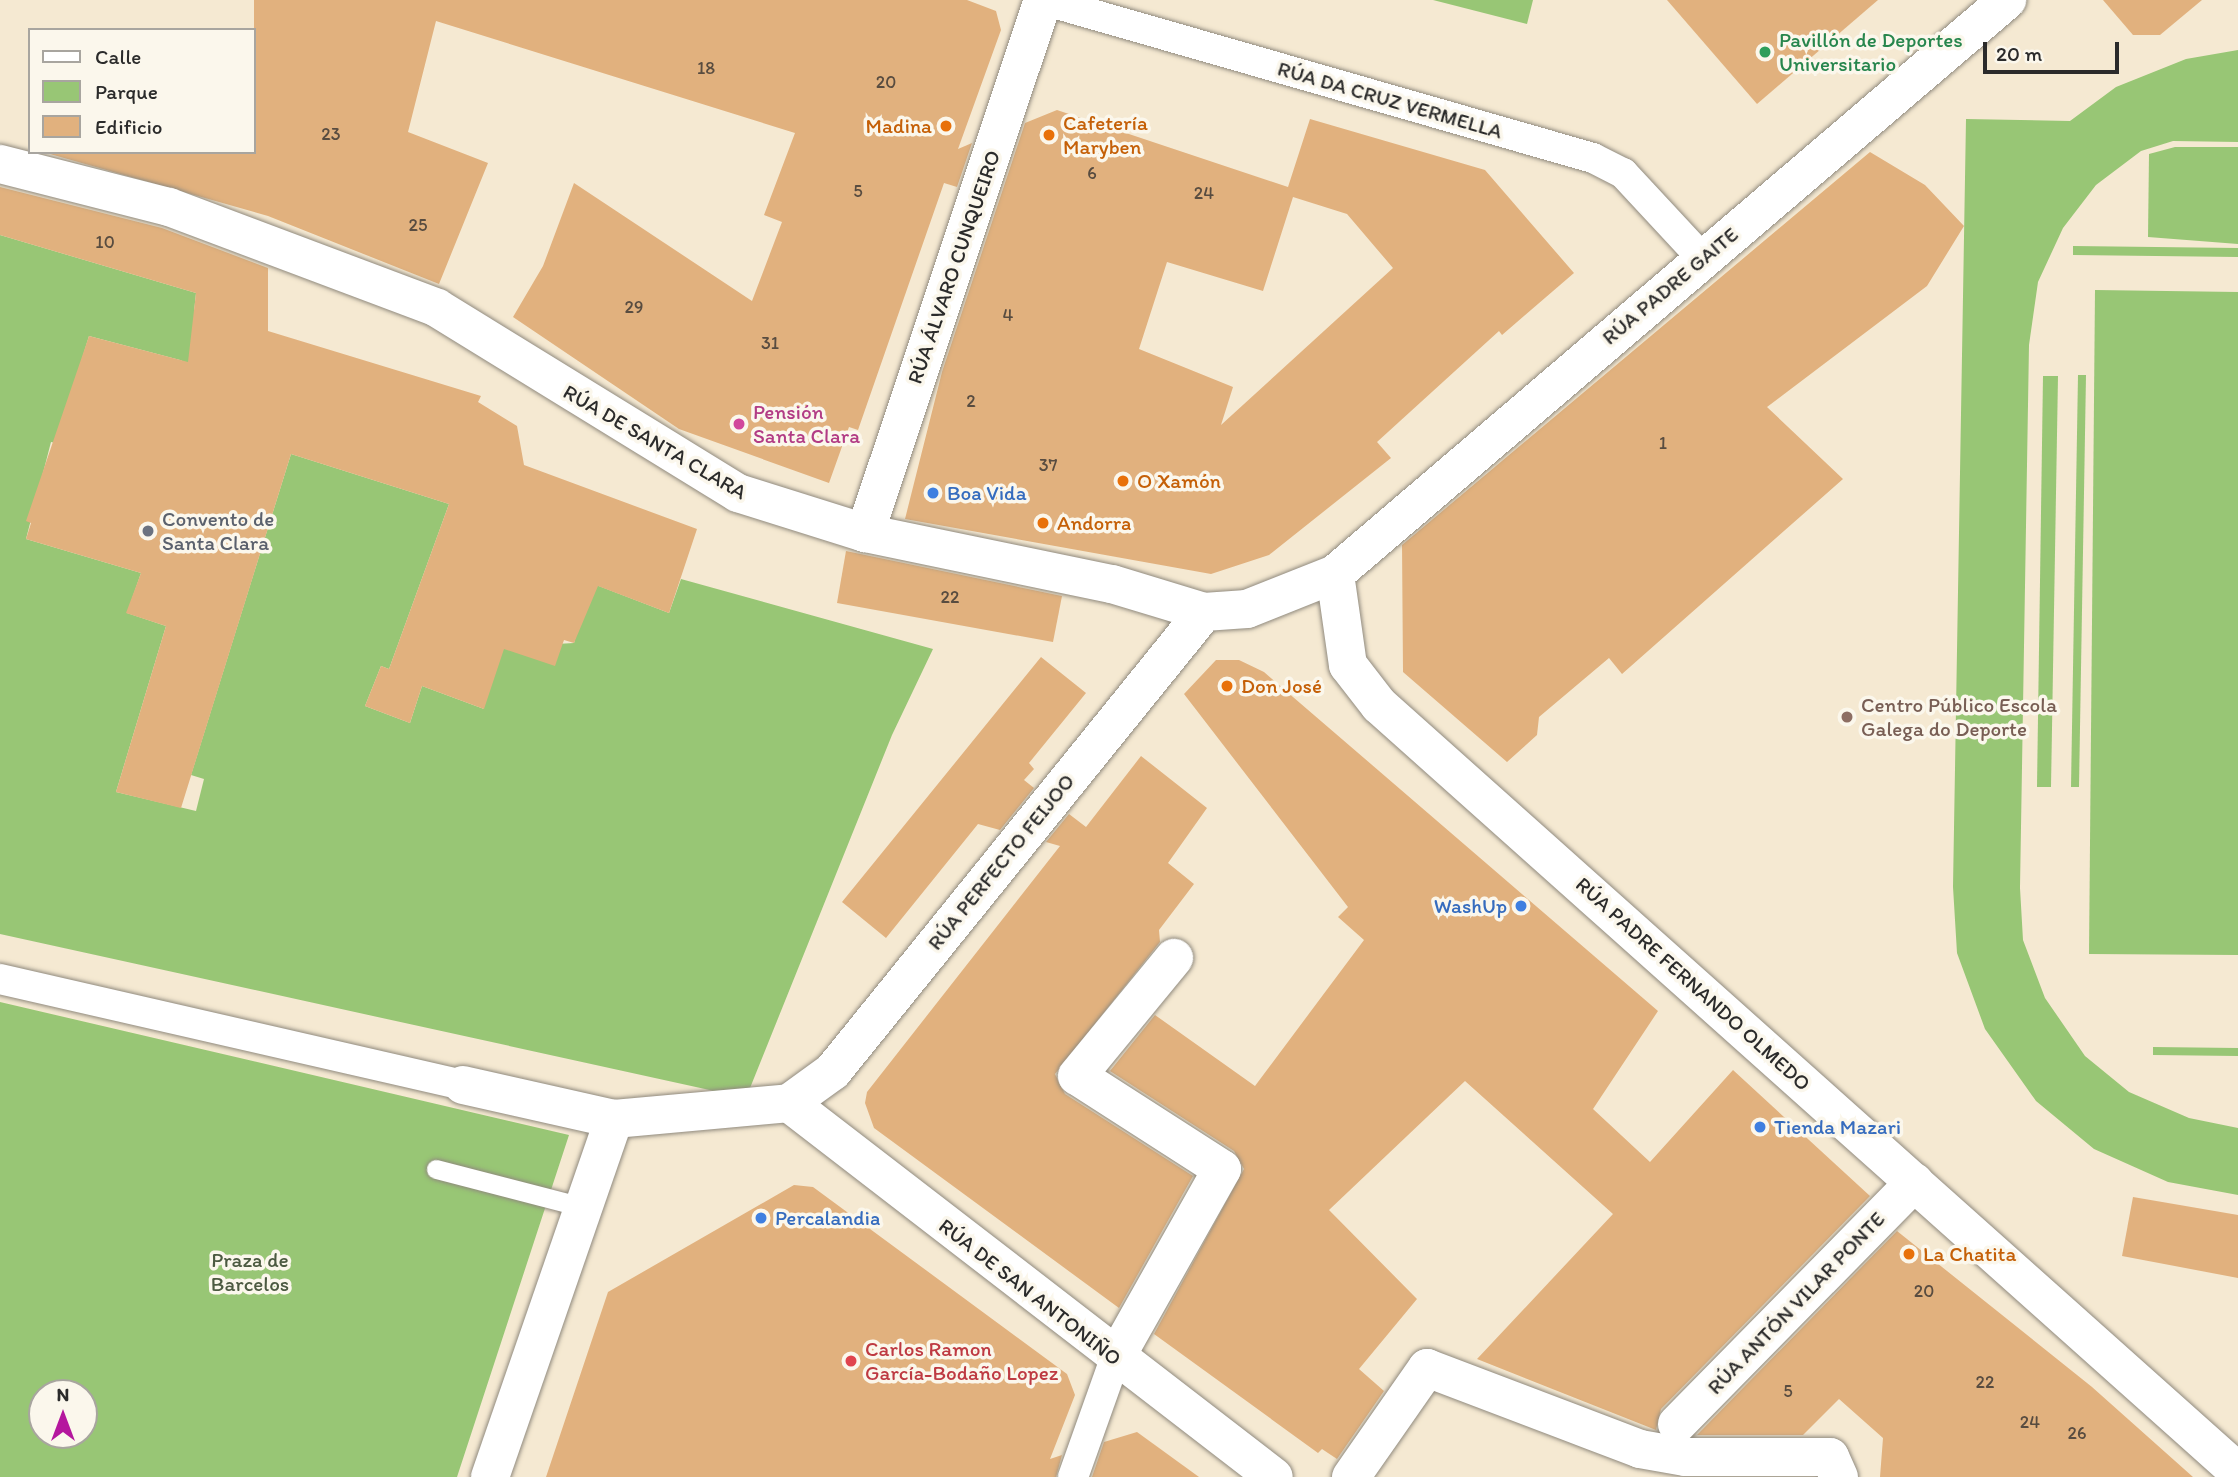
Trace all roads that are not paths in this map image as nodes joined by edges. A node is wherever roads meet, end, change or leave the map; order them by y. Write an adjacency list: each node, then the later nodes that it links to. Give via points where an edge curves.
1 (1043, 0): 4 (street, RÚA DA CRUZ VERMELLA, via 1593,158 1623,173); 5 (street, RÚA ÁLVARO CUNQUEIRO)
2 (2007, 0): 4 (street, RÚA PADRE GAITE)
3 (0, 164): 5 (street, RÚA DE SANTA CLARA, via 170,207 437,308 738,493)
4 (1702, 258): 6 (street, RÚA PADRE GAITE)
5 (865, 533): 7 (street, RÚA DE SANTA CLARA, via 1112,584)
6 (1335, 574): 7 (street, RÚA DE SANTA CLARA, via 1281,600); 14 (street, RÚA PADRE FERNANDO OLMEDO, via 1341,641 1357,681 1372,697)
7 (1204, 612): 11 (street, RÚA PERFECTO FEIJOO, via 833,1071)
8 (1174, 958): 16 (street, via 1077,1076 1223,1170)
9 (0, 979): 10 (street)
10 (463, 1085): 12 (street)
11 (789, 1103): 12 (street); 16 (street, RÚA DE SAN ANTONIÑO)
12 (614, 1119): 15 (street)
13 (436, 1169): 15 (lane)
14 (1914, 1182): 17 (street, RÚA ANTÓN VILAR PONTE); 18 (street, RÚA PADRE FERNANDO OLMEDO)
15 (583, 1206): 19 (street)
16 (1115, 1359): 20 (street); 21 (street, RÚA DE SAN ANTONIÑO)
17 (1677, 1424)
18 (2238, 1472)
19 (490, 1477)
20 (1073, 1477)
21 (1274, 1477)
22 (1351, 1477): 23 (street, via 1427,1368 1640,1449 1685,1457 1830,1457)
23 (1839, 1477)

